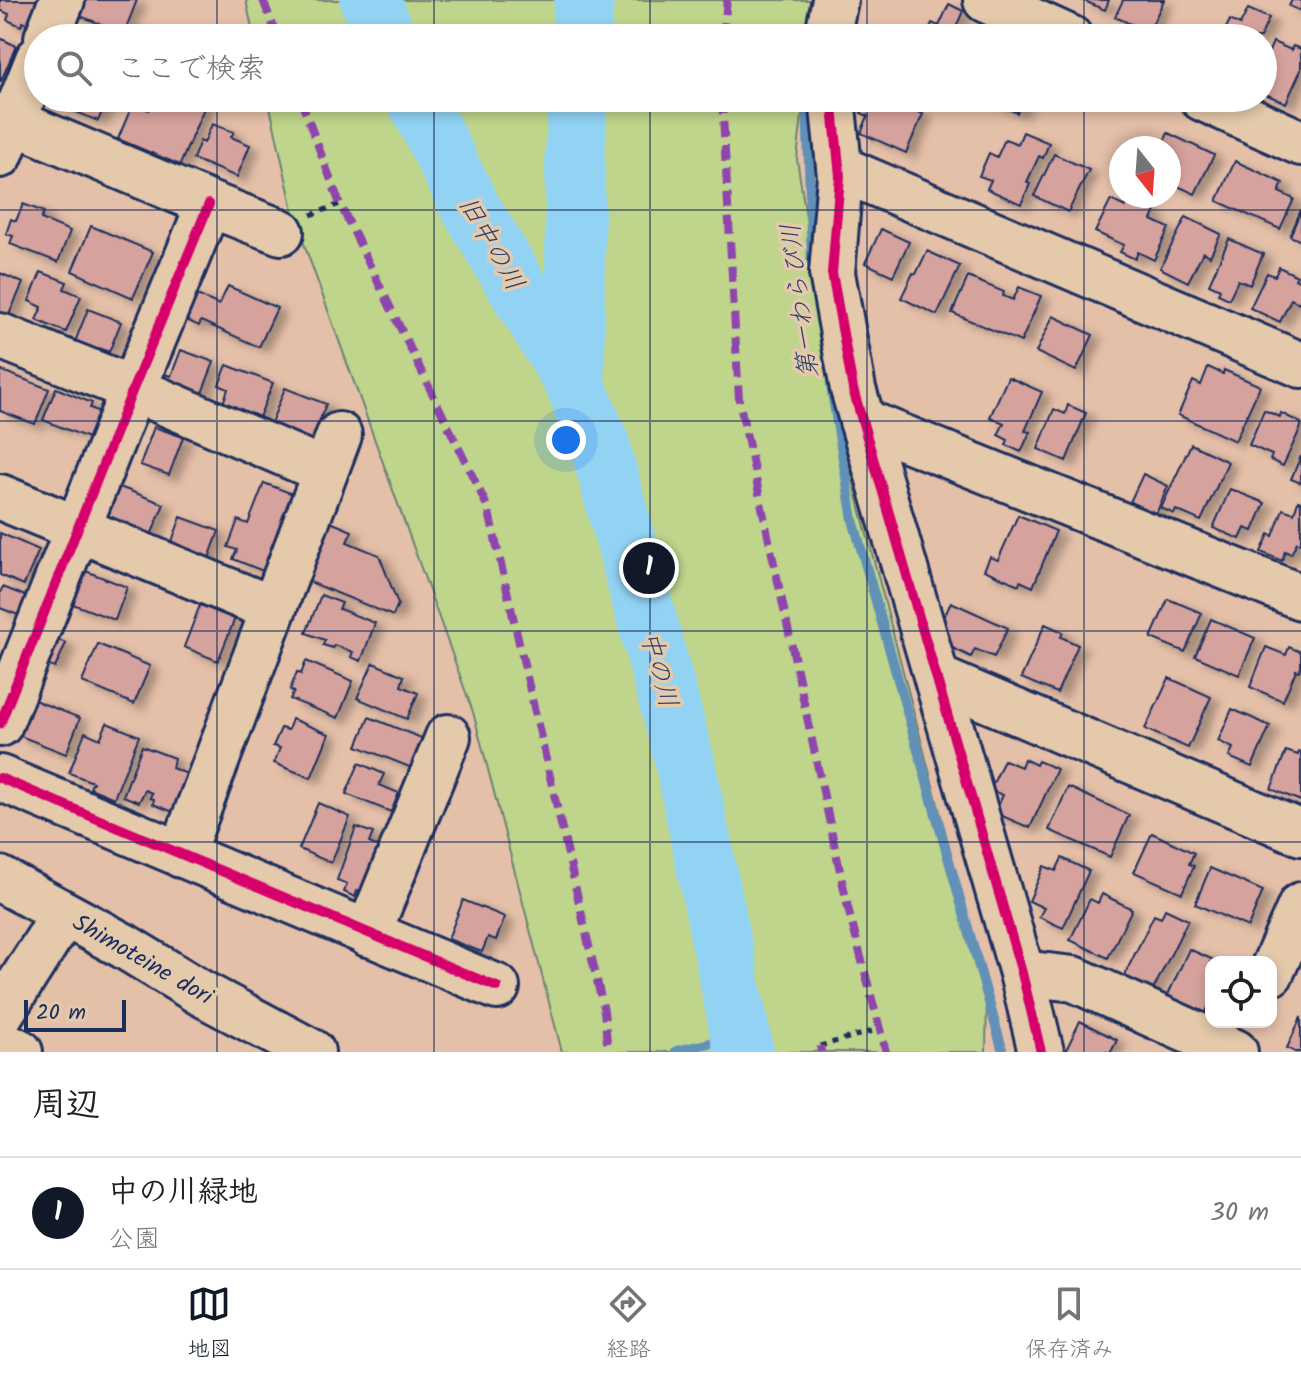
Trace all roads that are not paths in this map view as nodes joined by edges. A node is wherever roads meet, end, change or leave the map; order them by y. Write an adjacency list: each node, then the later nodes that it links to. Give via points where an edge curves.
1 (62, 0): 4 (street)
2 (835, 0): 5 (street)
3 (986, 0): 6 (street)
4 (53, 24)
5 (830, 24)
6 (1039, 24)
7 (24, 89): 10 (street)
8 (833, 112): 12 (street)
9 (1233, 112): 11 (street)
10 (4, 131): 13 (street)
11 (1301, 143)
12 (839, 168): 16 (street); 18 (street, via 832,273)
13 (209, 204): 14 (street); 17 (street)
14 (281, 232)
15 (0, 336): 17 (street)
16 (1301, 365)
17 (133, 389): 20 (street); 22 (street, via 332,453)
18 (862, 421): 21 (street); 23 (street)
19 (0, 497): 20 (street)
20 (78, 529): 22 (street); 24 (street)
21 (1301, 597)
22 (273, 609): 28 (street)
23 (937, 678): 27 (street); 34 (street)
24 (0, 724)
25 (448, 737): 32 (street)
26 (0, 778): 28 (street)
27 (1301, 833)
28 (181, 855): 32 (street)
29 (0, 879): 31 (street, Shimoteine dori)
30 (1301, 905): 33 (street)
31 (64, 914): 36 (street); 39 (street, Shimoteine dori)
32 (368, 934): 35 (street)
33 (1277, 959)
34 (1022, 973): 41 (street); 42 (street, via 1074,979)
35 (497, 987)
36 (0, 1015)
37 (1247, 1028): 42 (street)
38 (0, 1042): 40 (street)
39 (299, 1045)
40 (20, 1052)
41 (1041, 1052)
42 (1236, 1052)

